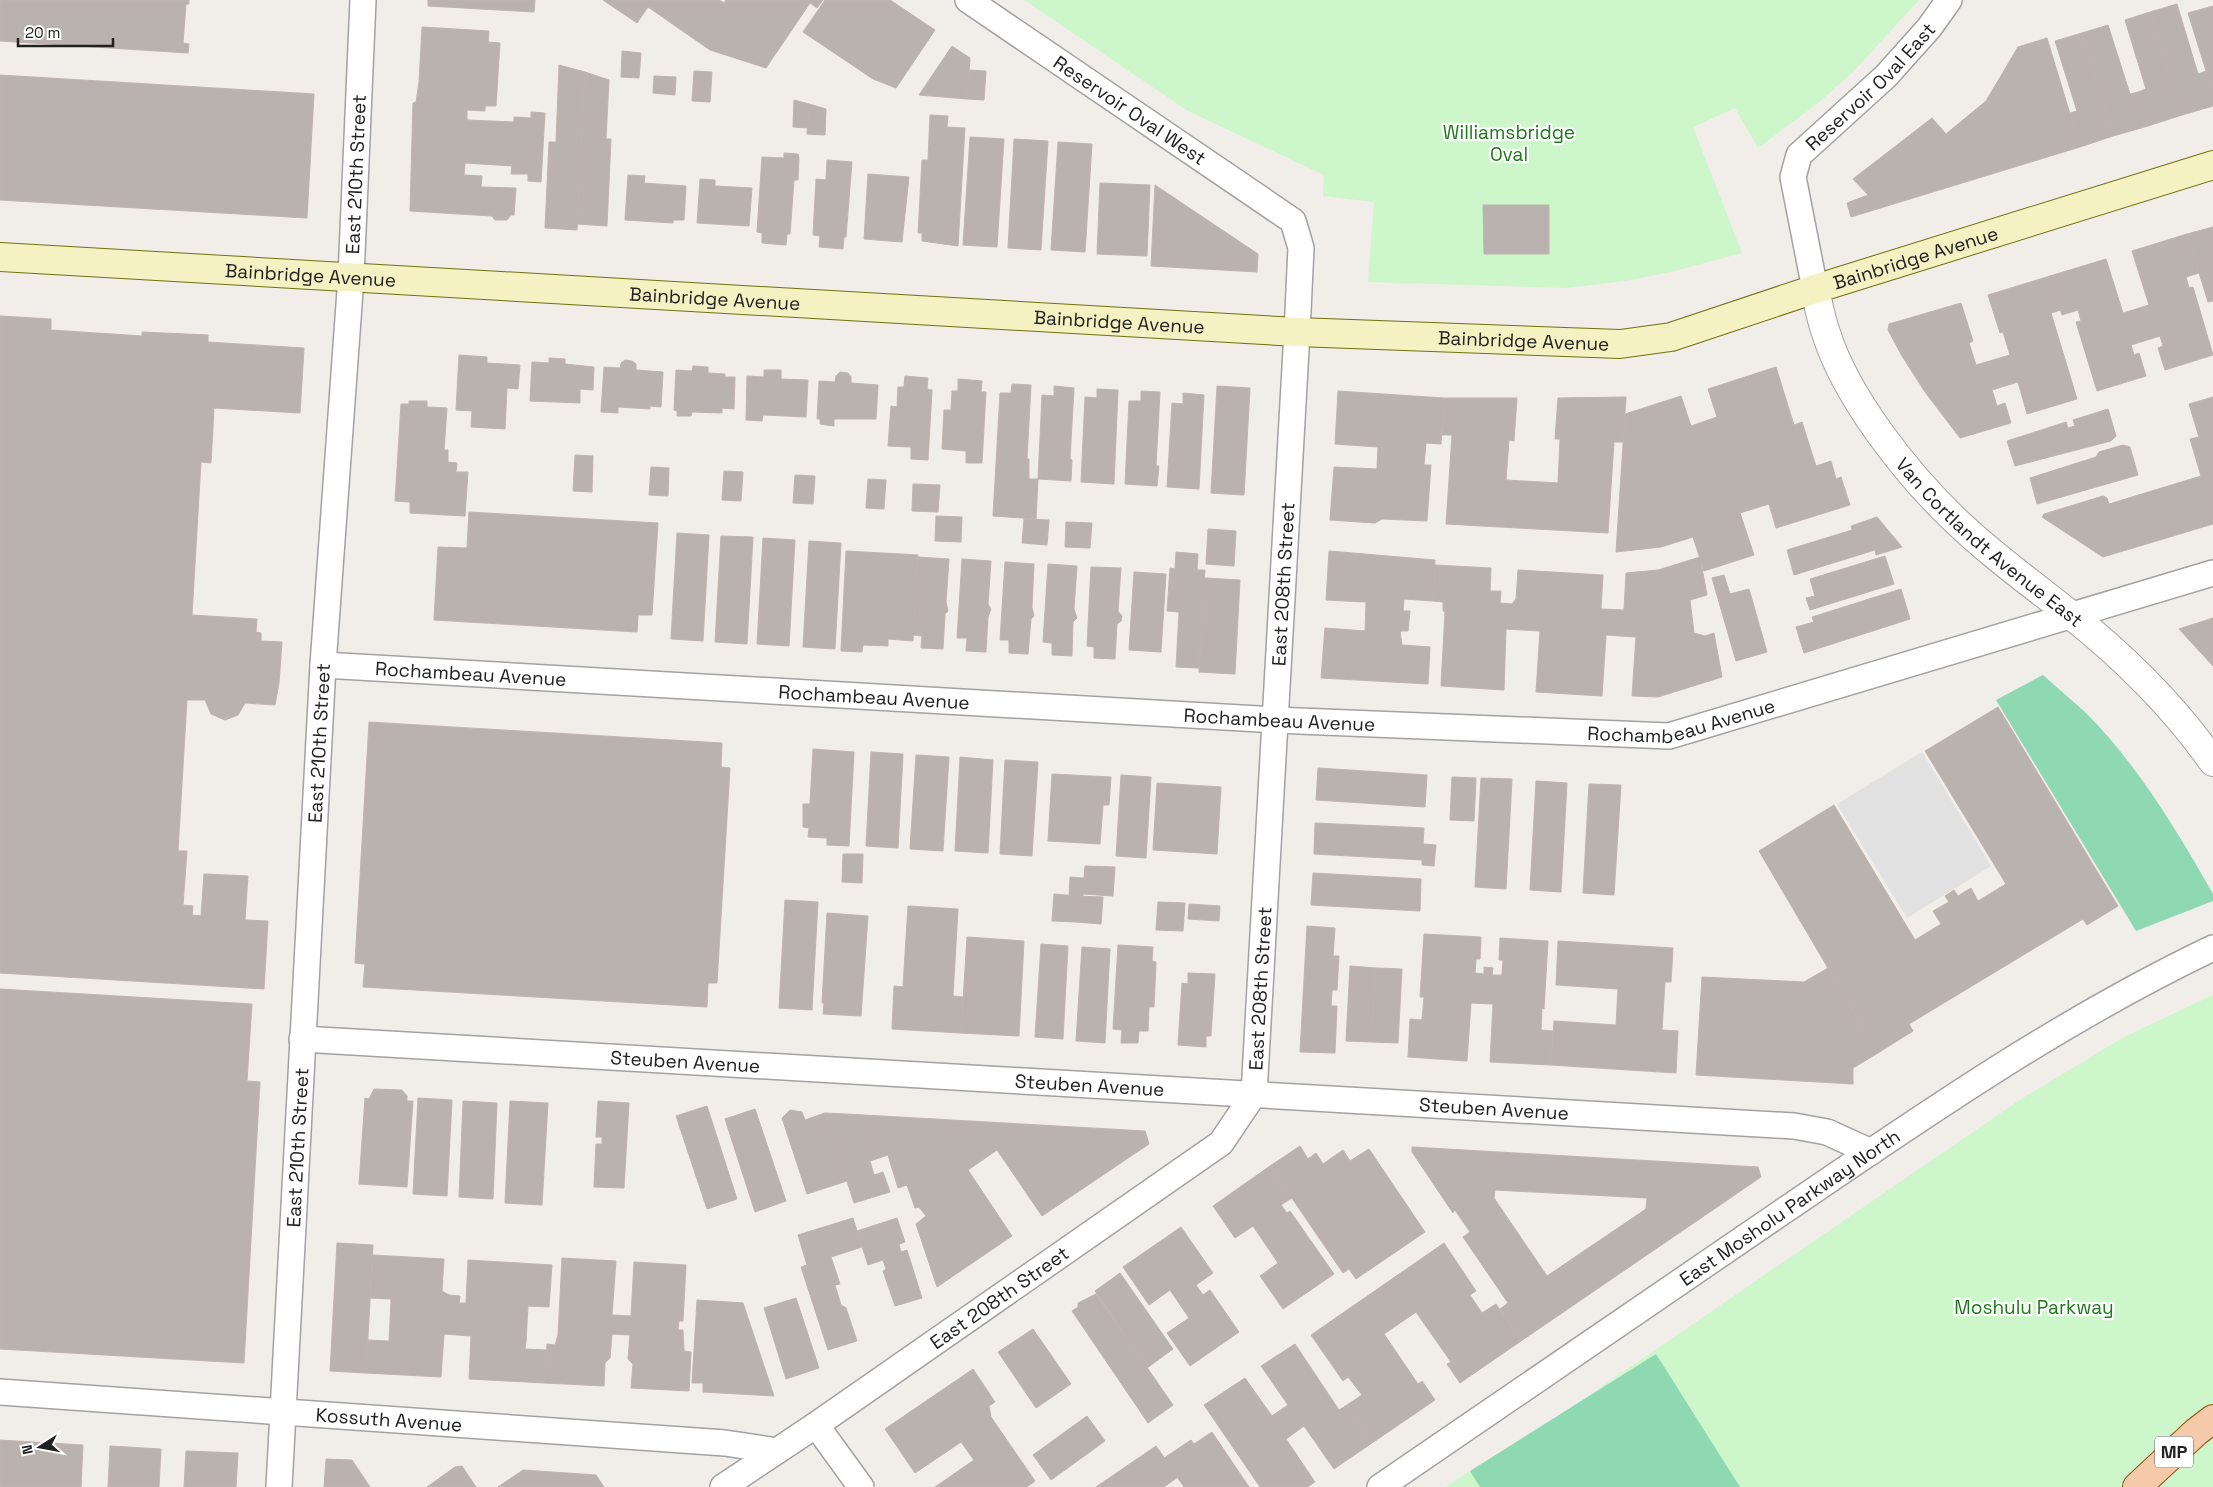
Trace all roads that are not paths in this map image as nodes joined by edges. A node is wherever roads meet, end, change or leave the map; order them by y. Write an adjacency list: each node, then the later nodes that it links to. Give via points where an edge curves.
1 (362, 0): 7 (street, East 210th Street)
2 (968, 0): 5 (street, Reservoir Oval West)
3 (1949, 0): 8 (street, Reservoir Oval East, via 1886,76 1799,155 1793,177)
4 (2213, 166): 8 (main road, Bainbridge Avenue)
5 (1293, 220): 9 (street, East 208th Street, via 1302,248)
6 (0, 257): 7 (main road, Bainbridge Avenue)
7 (351, 277): 9 (main road, Bainbridge Avenue); 12 (street, East 210th Street)
8 (1815, 289): 9 (main road, Bainbridge Avenue, via 1671,337 1620,344); 11 (street, Van Cortlandt Avenue East, via 1826,334 1837,358 1872,420 1894,450 1954,519)
9 (1298, 332): 13 (street, East 208th Street)
10 (2213, 573): 11 (street, Rochambeau Avenue)
11 (2072, 616): 13 (street, Rochambeau Avenue, via 1669,736); 14 (street, Van Cortlandt Avenue East, via 2149,684)
12 (323, 665): 13 (street, Rochambeau Avenue); 16 (street, East 210th Street)
13 (1275, 720): 17 (street, East 208th Street)
14 (2213, 762)
15 (2213, 948): 18 (street, East Mosholu Parkway North, via 2114,997 2064,1026)
16 (302, 1039): 17 (street, Steuben Avenue); 20 (street, East 210th Street)
17 (1254, 1094): 18 (street, Steuben Avenue, via 1794,1126 1827,1132); 22 (street, East 208th Street, via 1221,1142)
18 (1871, 1152): 27 (street, East Mosholu Parkway North)
19 (0, 1392): 20 (street, Kossuth Avenue)
20 (282, 1412): 23 (street, Kossuth Avenue, via 716,1443); 24 (street, East 210th Street)
21 (2213, 1419): 28 (main road, MP)
22 (816, 1425): 23 (street, East 208th Street); 26 (street)
23 (777, 1451): 25 (street, East 208th Street)
24 (279, 1487)
25 (723, 1487)
26 (861, 1487)
27 (1380, 1487)
28 (2137, 1487)

